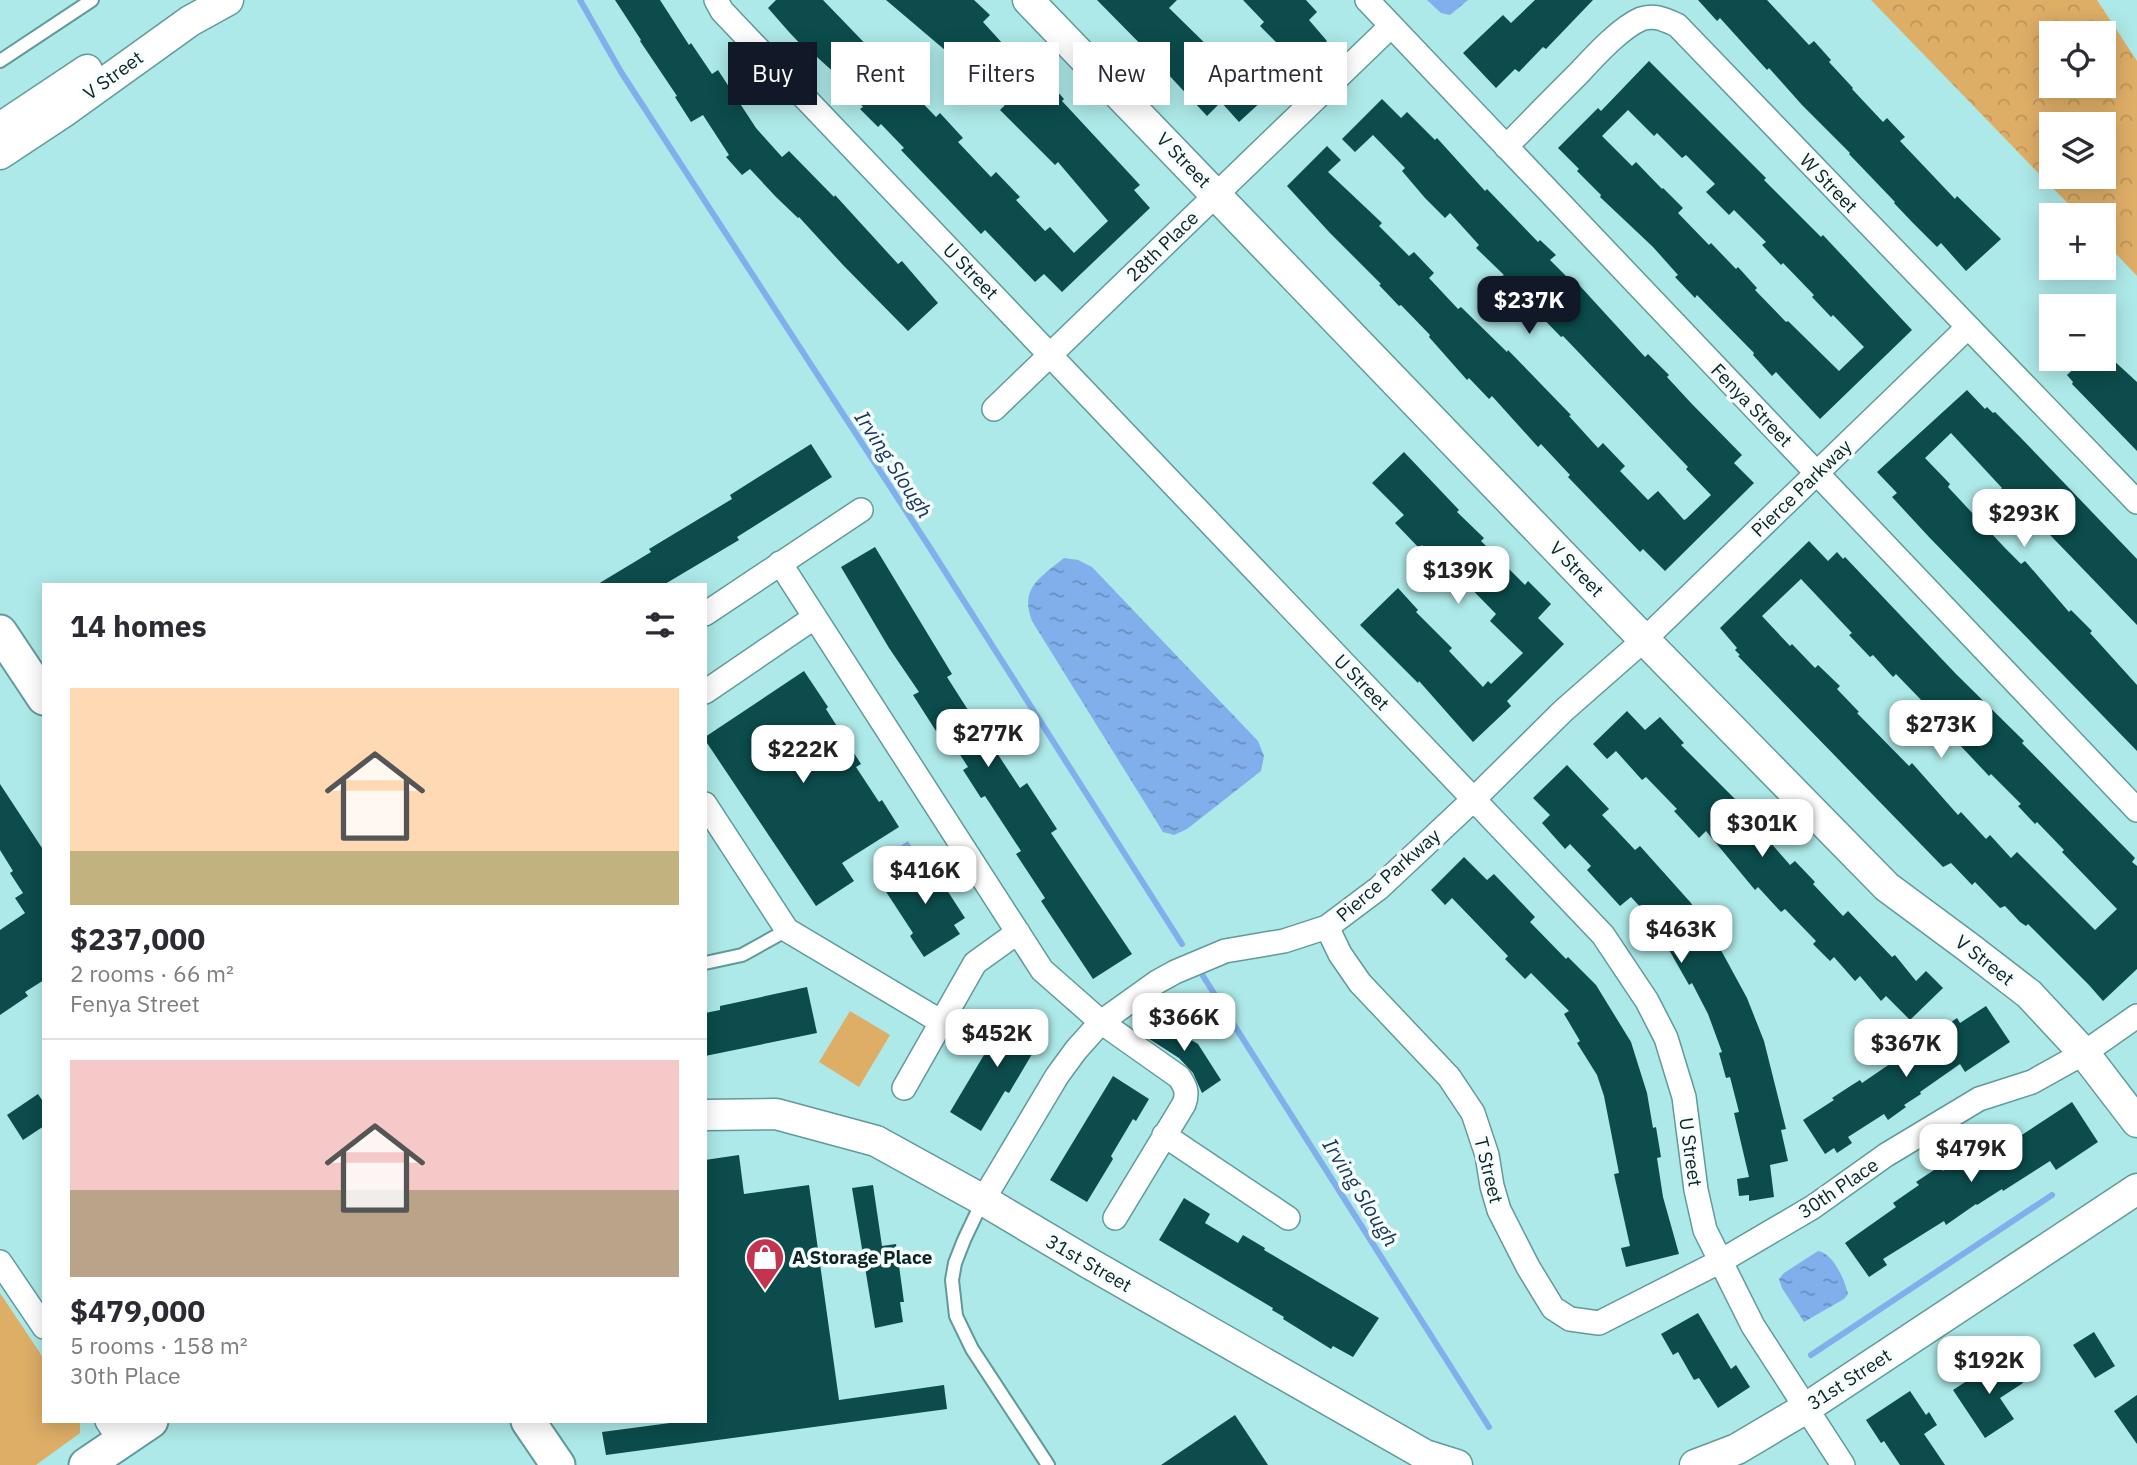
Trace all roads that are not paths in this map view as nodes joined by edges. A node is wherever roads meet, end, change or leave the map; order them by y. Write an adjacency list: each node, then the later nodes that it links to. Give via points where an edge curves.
1 (92, 0): 8 (lane)
2 (192, 0): 9 (street, V Street)
3 (228, 0): 11 (street, V Street, via 190,21)
4 (716, 0): 14 (street, U Street)
5 (1028, 0): 12 (street, V Street)
6 (1367, 0): 7 (street, Fenya Street)
7 (1391, 26): 10 (street, Fenya Street); 12 (street, 28th Place)
8 (0, 61)
9 (0, 128)
10 (1506, 147): 13 (street, W Street, via 1604,47 1641,19 1661,18 1677,26); 16 (street, Fenya Street)
11 (0, 154)
12 (1216, 193): 14 (street, 28th Place); 23 (street, V Street)
13 (1968, 327): 16 (street, Pierce Parkway); 17 (street, W Street)
14 (1050, 355): 15 (street, 28th Place); 26 (street, U Street)
15 (994, 408)
16 (1817, 473): 23 (street, Pierce Parkway); 28 (street, Fenya Street)
17 (2137, 502)
18 (862, 510): 19 (street)
19 (780, 563): 20 (street); 21 (street)
20 (707, 613)
21 (815, 617): 24 (street); 31 (street)
22 (0, 632): 25 (main road)
23 (1644, 639): 26 (street, Pierce Parkway); 36 (street, V Street, via 1887,887 2029,994)
24 (707, 691)
25 (42, 695)
26 (1474, 799): 29 (street, Pierce Parkway, via 1379,888); 45 (street, U Street, via 1603,935 1658,1021 1684,1097 1705,1230)
27 (707, 807): 30 (street)
28 (2137, 810)
29 (1327, 926): 35 (street, Pierce Parkway, via 1284,941 1225,951 1190,965 1159,980); 45 (street, T Street, via 1360,983 1449,1077 1473,1113 1499,1210 1553,1308 1570,1319 1599,1323)
30 (788, 930): 32 (lane, via 741,956); 34 (street)
31 (1018, 932): 34 (street, via 975,963); 35 (street, via 1042,970)
32 (707, 962)
33 (2137, 1016): 36 (street, 30th Place)
34 (943, 1023): 37 (street)
35 (1101, 1023): 40 (street, via 1185,1085 1188,1095); 42 (street, Pierce Parkway, via 1057,1076)
36 (2084, 1053): 39 (street, V Street); 45 (street, 30th Place, via 2032,1082 1979,1098)
37 (904, 1088)
38 (707, 1115): 42 (street, 31st Street, via 776,1114 876,1141)
39 (2137, 1122)
40 (1164, 1135): 43 (street); 44 (street)
41 (2137, 1189): 48 (street, 31st Street)
42 (983, 1200): 52 (street, 31st Street); 55 (lane, Pierce Parkway, via 955,1263 956,1316 972,1349)
43 (1115, 1218)
44 (1288, 1218)
45 (1721, 1261): 48 (street, U Street, via 1753,1326)
46 (0, 1262): 47 (street)
47 (42, 1324)
48 (1806, 1408): 57 (street, 31st Street, via 1737,1449); 58 (street, U Street)
49 (144, 1423): 51 (main road)
50 (529, 1423): 54 (main road)
51 (114, 1432): 53 (main road)
52 (1423, 1460): 56 (street, 31st Street)
53 (86, 1465)
54 (558, 1465)
55 (1048, 1465)
56 (1457, 1465)
57 (1695, 1465)
58 (1843, 1465)

